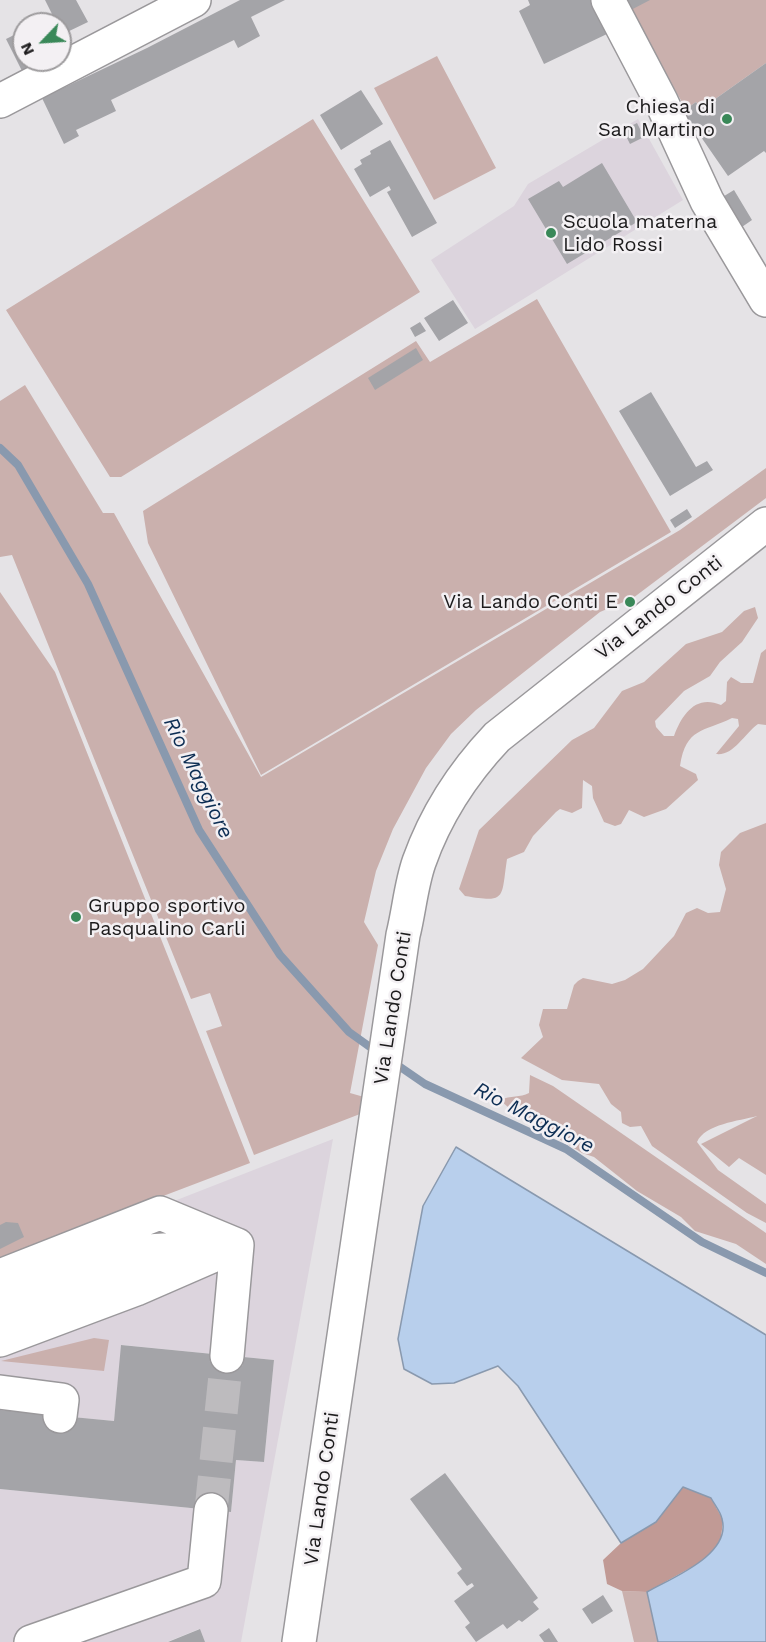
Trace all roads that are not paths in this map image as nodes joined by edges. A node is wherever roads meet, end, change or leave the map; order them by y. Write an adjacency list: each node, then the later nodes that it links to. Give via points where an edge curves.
1 (194, 0): 3 (street)
2 (608, 0): 4 (street, via 707,201)
3 (0, 101)
4 (766, 300)
5 (766, 524): 17 (street, Via Lando Conti, via 528,712 484,752 459,782 418,864 404,935)
6 (237, 1245): 7 (street, via 160,1213); 8 (street, via 166,1227); 9 (street, via 148,1251); 10 (street, via 153,1266); 11 (street, via 136,1289); 12 (street)
7 (0, 1276)
8 (0, 1290)
9 (0, 1309)
10 (0, 1324)
11 (0, 1340)
12 (227, 1356)
13 (0, 1392): 14 (street)
14 (44, 1408)
15 (211, 1510): 16 (street, via 204,1581)
16 (31, 1642)
17 (300, 1642)

